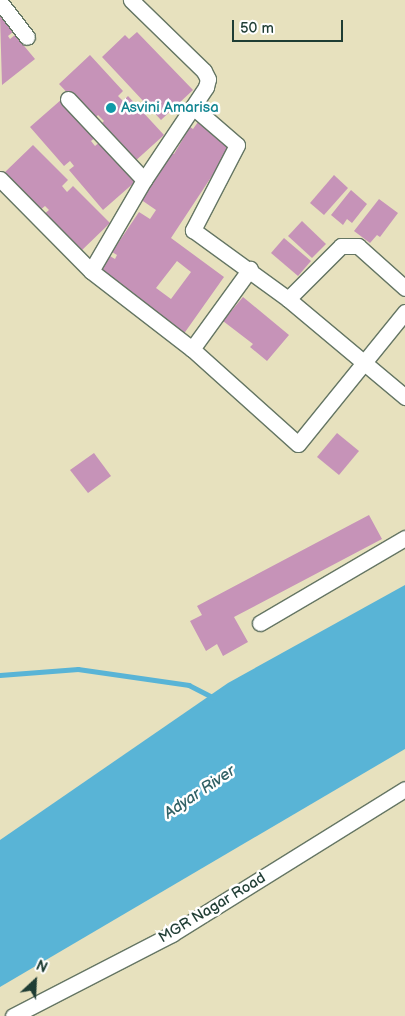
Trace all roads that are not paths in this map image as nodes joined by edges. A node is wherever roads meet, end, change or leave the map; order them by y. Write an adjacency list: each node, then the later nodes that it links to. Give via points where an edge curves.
1 (131, 0): 5 (street, via 204,71 208,79 206,87)
2 (0, 2): 3 (street)
3 (27, 37)
4 (68, 99): 7 (street)
5 (193, 107): 7 (street); 8 (street, via 237,144 192,230)
6 (0, 179): 9 (street)
7 (144, 180): 9 (street)
8 (250, 269): 11 (street); 13 (street)
9 (91, 270): 13 (street)
10 (405, 288): 11 (street, via 358,246 341,246)
11 (288, 299): 14 (street)
12 (405, 312): 14 (street)
13 (192, 349): 14 (street, via 298,444)
14 (366, 362): 15 (street)
15 (405, 397)
16 (405, 538): 17 (street)
17 (260, 623)
18 (405, 789): 19 (street, MGR Nagar Road, via 172,934)
19 (13, 1016)

